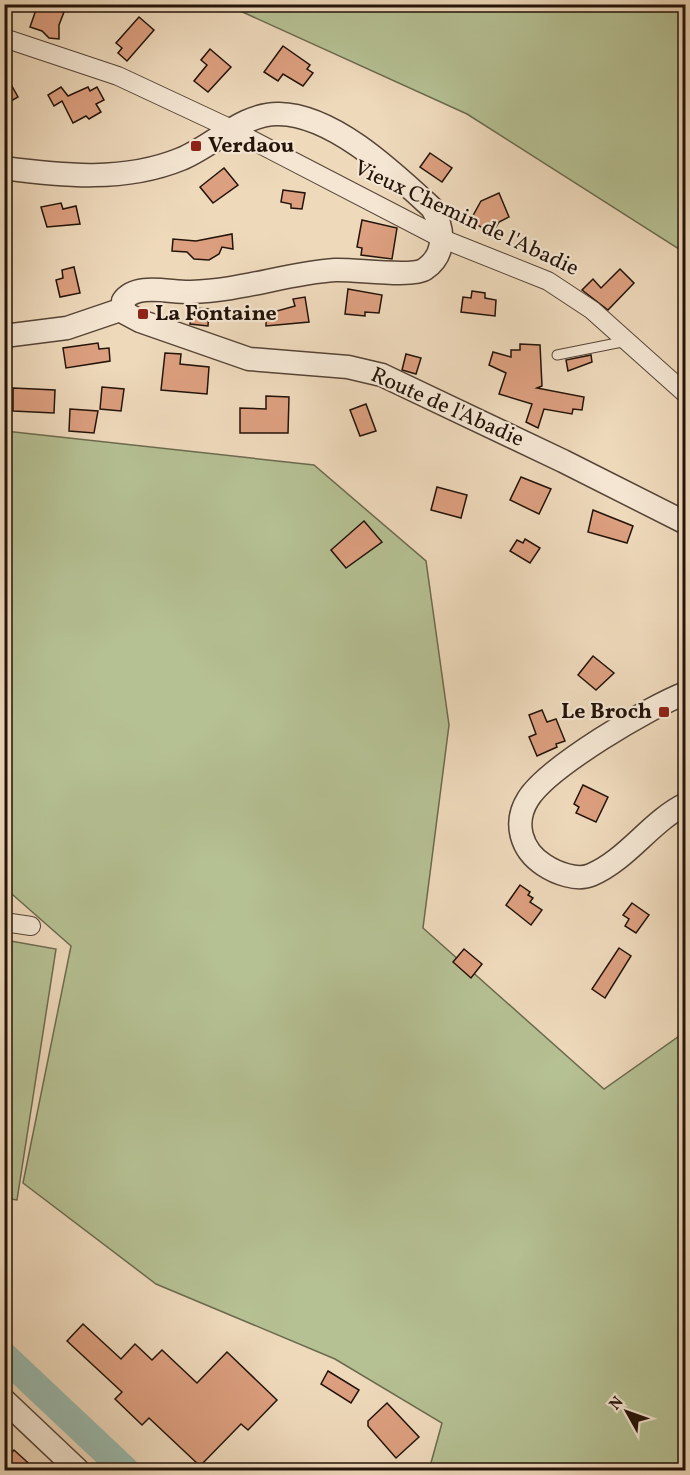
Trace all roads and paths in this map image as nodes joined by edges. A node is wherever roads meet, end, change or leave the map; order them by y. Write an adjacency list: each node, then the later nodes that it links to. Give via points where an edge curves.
1 (4, 38): 2 (street, Vieux Chemin de l'Abadie, via 118,76)
2 (232, 130): 3 (street, via 181,159 136,172 74,175); 4 (street, Vieux Chemin de l'Abadie); 4 (street, via 277,113 329,128 367,153 432,208)
3 (4, 168)
4 (443, 239): 5 (street, via 433,261 413,274 352,269 233,290 136,291 127,295); 7 (street, Vieux Chemin de l'Abadie, via 548,281 573,295)
5 (123, 309): 6 (street, via 67,328); 10 (street, Route de l'Abadie, via 140,321 249,358 348,367 382,375)
6 (4, 336)
7 (627, 341): 8 (lane); 9 (street, Vieux Chemin de l'Abadie)
8 (557, 355)
9 (686, 394)
10 (686, 523)
11 (686, 693): 12 (street, via 638,716 538,787 524,807 520,832 532,857 551,870 573,876 590,875)
12 (686, 804)
13 (4, 922): 14 (street)
14 (31, 926)
15 (4, 1400): 16 (street)
16 (78, 1470)

